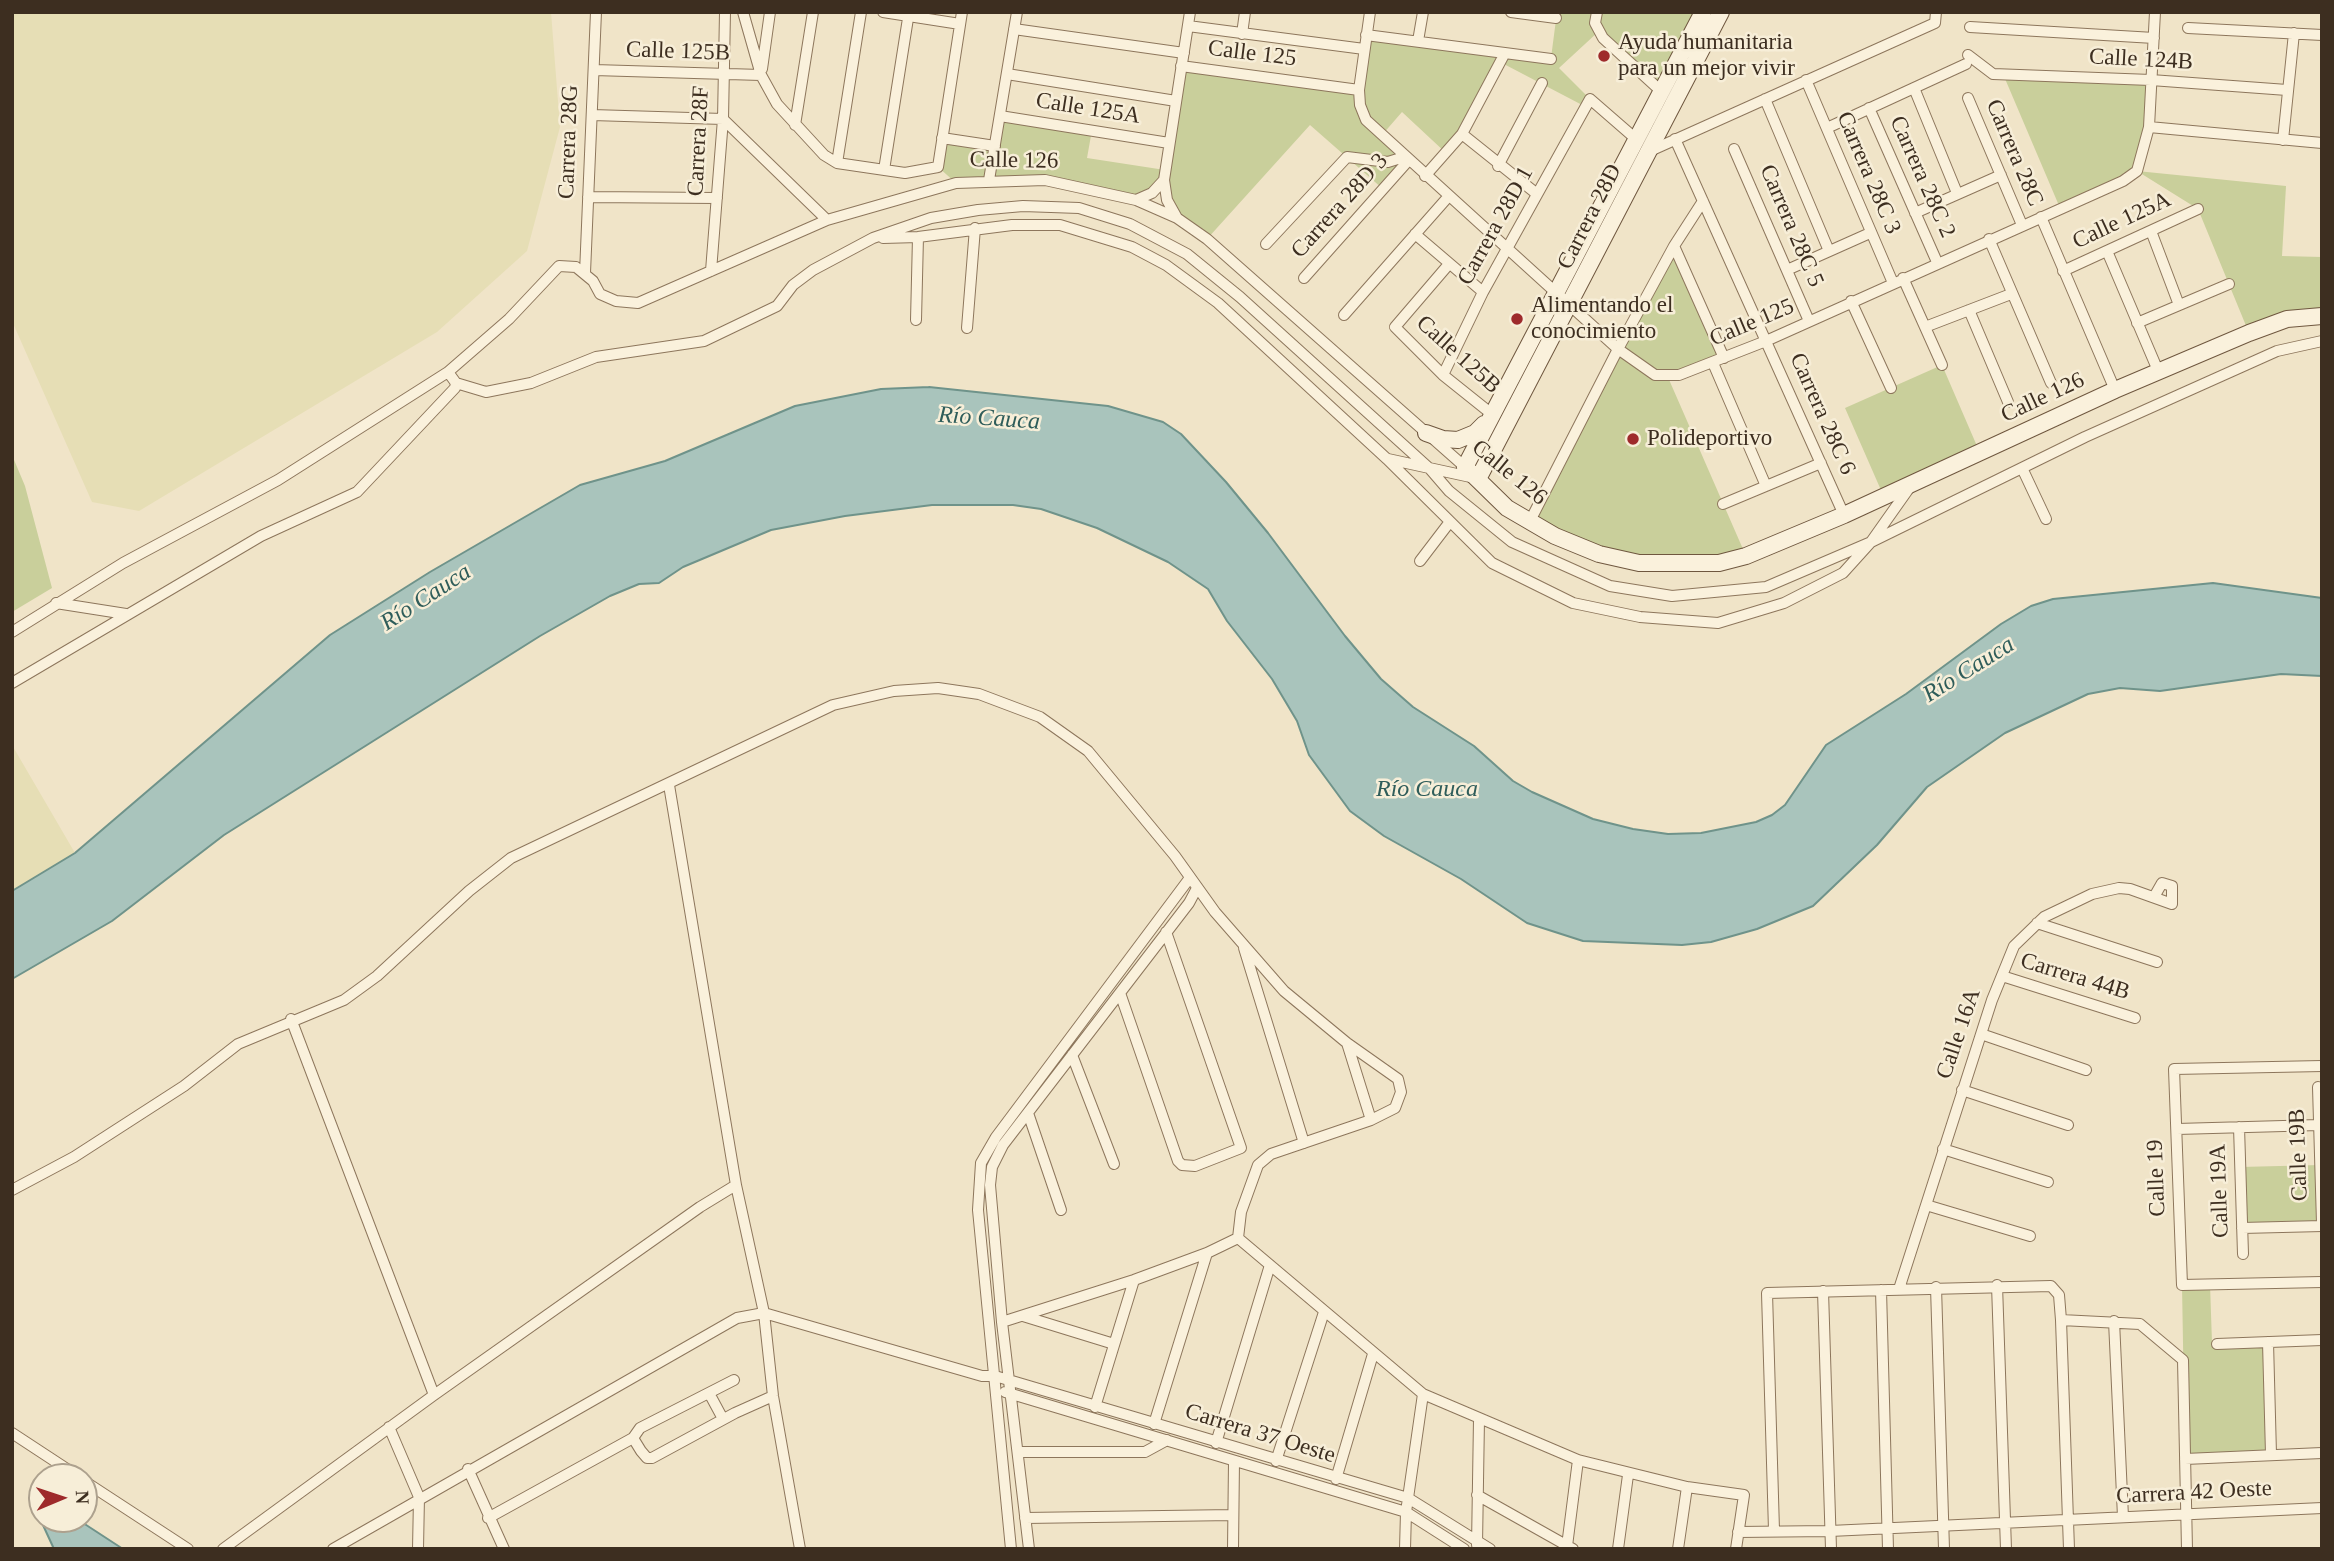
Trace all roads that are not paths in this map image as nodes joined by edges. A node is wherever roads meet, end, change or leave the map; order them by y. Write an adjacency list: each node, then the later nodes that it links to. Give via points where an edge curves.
1 (596, 12): 38 (street, Carrera 28G)
2 (725, 12): 40 (street, Carrera 28F)
3 (743, 12): 41 (street)
4 (770, 12): 41 (street)
5 (813, 12): 56 (street)
6 (861, 12): 70 (street)
7 (883, 12): 19 (street)
8 (961, 12): 22 (street)
9 (1017, 12): 26 (street)
10 (1190, 12): 23 (street)
11 (1245, 12): 28 (street)
12 (1370, 12): 29 (street)
13 (1423, 12): 32 (street)
14 (1511, 12): 21 (street)
15 (1597, 12): 48 (street, via 1598,31)
16 (1703, 12): 48 (street, Carrera 28D)
17 (1721, 12): 68 (street, Carrera 28D)
18 (2155, 12): 31 (street)
19 (908, 14): 22 (street); 73 (street)
20 (1935, 17): 42 (street)
21 (1556, 18)
22 (960, 24): 60 (street)
23 (1188, 26): 28 (street); 34 (street)
24 (1970, 27): 31 (street)
25 (2188, 28): 27 (street)
26 (1014, 29): 34 (street); 39 (street)
27 (2294, 33): 30 (street); 47 (street)
28 (1242, 34): 33 (street)
29 (1366, 34): 32 (street); 33 (street)
30 (2322, 35)
31 (2154, 38): 43 (street)
32 (1418, 41): 35 (street)
33 (1364, 49): 46 (street)
34 (1184, 53): 37 (street)
35 (1505, 53): 36 (street); 59 (street)
36 (1551, 59)
37 (1181, 66): 46 (street, Calle 125); 51 (street)
38 (594, 70): 40 (street, Calle 125B); 53 (street, Carrera 28G)
39 (1007, 74): 51 (street); 54 (street)
40 (724, 75): 41 (street, Calle 125B); 55 (street, Carrera 28F)
41 (761, 75): 56 (street)
42 (1806, 80): 50 (street); 58 (street, Carrera 28C 3)
43 (2151, 80): 45 (street, Calle 124B, via 1993,74 1967,60); 47 (street, Calle 124B); 57 (street)
44 (1542, 83): 71 (street)
45 (1914, 88): 52 (street); 79 (street)
46 (1359, 90): 69 (street, Calle 125, via 1366,120)
47 (2287, 90): 63 (street)
48 (1662, 92): 61 (street, Carrera 28D)
49 (1968, 98): 75 (street, Carrera 28C)
50 (1765, 99): 62 (street); 102 (street)
51 (1176, 101): 64 (street)
52 (1869, 108): 58 (street); 87 (street, Carrera 28C 2)
53 (592, 115): 55 (street); 81 (street, Carrera 28G)
54 (1000, 116): 64 (street, Calle 125A); 66 (street)
55 (723, 119): 83 (street, Carrera 28F); 90 (street)
56 (795, 125): 70 (street)
57 (2149, 127): 63 (street); 88 (street, Calle 125, via 2137,171)
58 (1827, 128): 94 (street, Carrera 28C 3)
59 (1462, 134): 71 (street); 74 (street)
60 (942, 138): 66 (street); 72 (street)
61 (1636, 139): 80 (street, Carrera 28D 1, via 1590,99); 114 (street, Carrera 28D)
62 (1675, 139): 68 (street); 85 (street, Carrera 28C 6)
63 (2283, 140): 65 (street)
64 (1169, 143): 77 (street)
65 (2322, 143)
66 (995, 146): 76 (street)
67 (1734, 149): 106 (street, Carrera 28C 5)
68 (1650, 151): 118 (street, Carrera 28D)
69 (1406, 159): 74 (street, Calle 125); 99 (street, via 1388,162 1347,157); 110 (street, Carrera 28D 3)
70 (837, 163): 73 (street)
71 (1498, 166): 80 (street)
72 (938, 167): 73 (street, via 905,173); 78 (street)
73 (884, 170)
74 (1425, 176): 82 (street, Calle 125)
75 (2001, 176): 79 (street); 91 (street, Carrera 28C)
76 (989, 180): 78 (street, Calle 126); 84 (street, Calle 126, via 1045,180)
77 (1164, 180): 84 (street, via 1152,193); 89 (street, via 1167,200)
78 (956, 183): 90 (street, Calle 126)
79 (1957, 193): 87 (street)
80 (1537, 194): 101 (street, Carrera 28D 1)
81 (588, 197): 83 (street); 109 (street, Carrera 28G)
82 (1448, 197): 95 (street); 101 (street, Calle 125)
83 (717, 198): 107 (street, Carrera 28F)
84 (1136, 200): 89 (street, Calle 126)
85 (1703, 201): 100 (street); 127 (street, Carrera 28C 6)
86 (2198, 209): 93 (street, Calle 125A)
87 (1915, 213): 104 (street, Carrera 28C 2)
88 (2041, 217): 91 (street, Calle 125); 108 (street)
89 (1177, 218): 141 (street, Calle 126, via 1207,239)
90 (827, 220): 107 (street, Calle 126)
91 (2022, 225): 98 (street, Calle 125)
92 (975, 229): 96 (street); 126 (street); 143 (street, via 1060,225 1132,247 1166,265 1218,303)
93 (2151, 231): 103 (street, Calle 125A); 117 (street)
94 (1870, 233): 102 (street); 111 (street, Carrera 28C 3)
95 (1415, 234): 105 (street); 120 (street)
96 (918, 237): 97 (street); 122 (street)
97 (873, 238): 135 (street, via 813,270 793,285 777,306 704,341 596,357 531,383 495,391); 147 (street, via 931,218 1023,206 1079,208 1130,224 1187,254 1240,297)
98 (1989, 239): 104 (street, Calle 125); 115 (street)
99 (1266, 244)
100 (1674, 246): 129 (street); 130 (street)
101 (1507, 249): 113 (street, Carrera 28D 1); 114 (street, Calle 125)
102 (1829, 251): 106 (street)
103 (2107, 251): 108 (street, Calle 125A); 124 (street)
104 (1937, 262): 111 (street, Calle 125)
105 (1450, 264): 113 (street); 134 (street, Calle 125B, via 1395,327)
106 (1787, 270): 123 (street, Carrera 28C 5)
107 (711, 271): 109 (street, Calle 126, via 638,303 600,294)
108 (2063, 271): 138 (street)
109 (585, 273): 132 (street, via 559,266 509,319)
110 (1304, 278)
111 (1898, 280): 116 (street, Calle 125); 125 (street, Carrera 28C 3)
112 (2229, 284): 117 (street)
113 (1483, 292): 134 (street, Carrera 28D 1)
114 (1558, 293): 118 (street, Calle 125); 140 (street, Carrera 28D)
115 (2011, 294): 119 (street); 136 (street)
116 (1852, 301): 123 (street, Calle 125); 137 (street)
117 (2179, 304): 124 (street)
118 (1569, 306): 129 (street, Calle 125); 142 (street, Carrera 28D)
119 (1969, 310): 125 (street); 139 (street)
120 (1344, 314)
121 (2322, 316): 133 (street, Calle 126, via 2287,319)
122 (916, 320)
123 (1809, 321): 127 (street, Calle 125)
124 (2137, 323): 133 (street)
125 (1925, 327): 131 (street, Carrera 28C 3)
126 (967, 328)
127 (1766, 341): 130 (street, Calle 125); 144 (street, Carrera 28C 6)
128 (2322, 341): 146 (street, via 2277,351)
129 (1618, 349): 130 (street, Calle 125, via 1656,375 1679,374); 155 (street)
130 (1718, 361): 150 (street)
131 (1942, 365)
132 (448, 372): 135 (street); 161 (street, via 278,480)
133 (2159, 373): 138 (street, Calle 126)
134 (1443, 375): 140 (street, Calle 125B)
135 (456, 383): 162 (street, via 357,492 261,536)
136 (2051, 383)
137 (1891, 388)
138 (2115, 390): 149 (street, Calle 126)
139 (2008, 402)
140 (1493, 415): 141 (street, via 1475,433 1458,440); 145 (street, Carrera 28D)
141 (1426, 433): 145 (street, Calle 126)
142 (1495, 447): 148 (street, Carrera 28D); 151 (street, via 1494,474)
143 (1387, 459): 147 (street); 156 (street)
144 (1821, 463): 150 (street); 153 (street, Carrera 28C 6)
145 (1465, 467): 148 (street, Calle 126)
146 (2022, 468): 154 (street); 157 (street)
147 (1430, 469): 148 (street); 159 (street, via 1449,491 1512,542 1610,586 1685,595 1766,587)
148 (1478, 479): 151 (street, Calle 126)
149 (1913, 484): 153 (street, Calle 126); 157 (street)
150 (1766, 486): 152 (street)
151 (1501, 501): 155 (street, Calle 126)
152 (1723, 504)
153 (1844, 515): 155 (street, Calle 126, via 1746,556 1690,564 1639,563 1599,554)
154 (2046, 519)
155 (1530, 521)
156 (1449, 523): 158 (street); 160 (street, via 1492,563 1562,598 1640,617 1718,622 1784,603)
157 (1871, 542): 159 (street); 160 (street)
158 (1420, 561)
159 (1811, 568): 160 (street)
160 (1843, 573)
161 (56, 603): 162 (street); 163 (street)
162 (126, 614): 164 (street)
163 (12, 632)
164 (12, 683)
165 (669, 785): 166 (street, via 833,705 894,691 938,688 979,694 1040,717 1088,751); 175 (street, via 511,858 377,976 344,1000); 193 (street)
166 (1193, 883): 169 (street); 170 (street); 223 (street, via 996,1137 981,1163 978,1210)
167 (2154, 897): 168 (street, Calle 16A, via 2119,888 2092,894)
168 (2037, 923): 171 (street); 172 (street, Calle 16A, via 2014,946)
169 (1167, 932): 173 (street); 173 (street, via 1241,1148 1195,1166 1178,1161)
170 (1243, 944): 177 (street, via 1284,991); 189 (street)
171 (2157, 961)
172 (2002, 976): 174 (street, Carrera 44B); 176 (street, Calle 16A)
173 (1120, 993): 178 (street)
174 (2135, 1018)
175 (291, 1020): 194 (street, via 238,1044 184,1086 74,1157); 230 (street)
176 (1980, 1034): 180 (street); 182 (street, Calle 16A)
177 (1347, 1043): 184 (street); 184 (street, via 1398,1079 1401,1086 1395,1108)
178 (1072, 1055): 183 (street); 191 (street)
179 (2322, 1066): 188 (street, Calle 19, via 2174,1069)
180 (2086, 1070)
181 (2318, 1087): 186 (street, Calle 19B)
182 (1962, 1090): 185 (street); 190 (street, Calle 16A)
183 (1028, 1114): 196 (street); 216 (street, via 992,1167)
184 (1371, 1120): 189 (street)
185 (2068, 1125)
186 (2319, 1125): 187 (street); 197 (street, Calle 19B)
187 (2239, 1127): 188 (street); 198 (street, Calle 19A)
188 (2177, 1129): 205 (street, Calle 19, via 2182,1285)
189 (1304, 1143): 200 (street, via 1271,1154 1258,1165 1241,1212)
190 (1943, 1149): 192 (street); 195 (street, Calle 16A)
191 (1114, 1164)
192 (2048, 1182)
193 (736, 1185): 212 (street); 230 (street)
194 (12, 1190)
195 (1926, 1205): 199 (street); 208 (street, Calle 16A)
196 (1061, 1210)
197 (2322, 1224): 198 (street)
198 (2242, 1228): 202 (street, Calle 19A)
199 (2030, 1236)
200 (1238, 1238): 201 (street); 203 (street)
201 (1207, 1253): 204 (street); 235 (street)
202 (2243, 1254)
203 (1270, 1265): 211 (street); 240 (street)
204 (1134, 1280): 213 (street); 220 (street)
205 (2322, 1282)
206 (1997, 1285): 207 (street); 214 (street, via 2051,1286 2059,1295); 265 (street)
207 (1936, 1287): 208 (street); 266 (street)
208 (1899, 1289): 209 (street)
209 (1881, 1290): 210 (street); 267 (street)
210 (1824, 1291): 268 (street, via 1767,1293); 269 (street)
211 (1324, 1312): 221 (street); 247 (street)
212 (764, 1313): 222 (street); 231 (street); 249 (street, via 737,1318)
213 (1022, 1316): 216 (street); 220 (street)
214 (2061, 1320): 215 (street); 264 (street)
215 (2114, 1321): 244 (street, via 2140,1324 2183,1360); 261 (street)
216 (1002, 1322): 225 (street)
217 (2322, 1340): 218 (street)
218 (2268, 1342): 219 (street); 243 (street)
219 (2217, 1343)
220 (1114, 1344): 232 (street)
221 (1373, 1354): 229 (street); 251 (street)
222 (982, 1376): 223 (street, Carrera 37 Oeste); 226 (street)
223 (995, 1376): 225 (street, Carrera 37 Oeste); 226 (street)
224 (734, 1380): 227 (street)
225 (1009, 1381): 228 (street); 232 (street, Carrera 37 Oeste)
226 (996, 1389): 228 (street, Carrera 37 Oeste); 279 (street)
227 (709, 1393): 233 (street); 238 (street, via 640,1428)
228 (1010, 1394): 239 (street, Carrera 37 Oeste); 241 (street)
229 (1423, 1394): 234 (street); 256 (street)
230 (434, 1395): 236 (street)
231 (773, 1396): 233 (street); 278 (street)
232 (1096, 1407): 235 (street, Carrera 37 Oeste)
233 (723, 1419): 238 (street, via 652,1458 647,1458)
234 (1479, 1419): 245 (street); 254 (street)
235 (1154, 1424): 240 (street, Carrera 37 Oeste)
236 (389, 1427): 255 (street); 274 (street)
237 (12, 1433): 248 (street)
238 (633, 1438): 262 (street)
239 (1167, 1440): 241 (street, via 1145,1452); 246 (street, Carrera 37 Oeste)
240 (1216, 1443): 247 (street, Carrera 37 Oeste)
241 (1019, 1452): 263 (street)
242 (2322, 1453): 243 (street)
243 (2271, 1454): 244 (street)
244 (2185, 1459): 259 (street)
245 (1578, 1460): 250 (street); 272 (street)
246 (1234, 1461): 258 (street, Carrera 37 Oeste); 260 (street)
247 (1276, 1461): 251 (street, Carrera 37 Oeste)
248 (58, 1463)
249 (468, 1469): 255 (street); 262 (street)
250 (1628, 1475): 252 (street); 285 (street)
251 (1336, 1479): 256 (street, Carrera 37 Oeste)
252 (1686, 1487): 270 (street, via 1744,1494); 286 (street)
253 (98, 1489): 273 (street)
254 (1477, 1495): 271 (street); 272 (street)
255 (419, 1497): 275 (street); 276 (street)
256 (1408, 1499): 258 (street); 271 (street, Carrera 37 Oeste)
257 (2322, 1508): 259 (street, Carrera 42 Oeste)
258 (1406, 1512): 282 (street); 283 (street, Carrera 37 Oeste)
259 (2186, 1514): 261 (street, Carrera 42 Oeste); 293 (street)
260 (1233, 1515): 263 (street); 281 (street)
261 (2123, 1517): 264 (street, Carrera 42 Oeste)
262 (488, 1518): 277 (street)
263 (1025, 1518): 280 (street)
264 (2068, 1521): 265 (street, Carrera 42 Oeste); 292 (street)
265 (2005, 1523): 266 (street, Carrera 42 Oeste); 291 (street)
266 (1944, 1526): 267 (street, Carrera 42 Oeste); 290 (street)
267 (1888, 1527): 269 (street, Carrera 42 Oeste); 289 (street)
268 (1774, 1531): 269 (street, Carrera 42 Oeste); 270 (street, Carrera 42 Oeste)
269 (1830, 1531): 288 (street)
270 (1738, 1532): 287 (street)
271 (1477, 1545): 284 (street, Carrera 37 Oeste)
272 (1570, 1547)
273 (188, 1549)
274 (223, 1549)
275 (333, 1549)
276 (418, 1549)
277 (504, 1549)
278 (800, 1549)
279 (1011, 1549)
280 (1029, 1549)
281 (1233, 1549)
282 (1405, 1549)
283 (1464, 1549)
284 (1490, 1549)
285 (1618, 1549)
286 (1678, 1549)
287 (1736, 1549)
288 (1831, 1549)
289 (1888, 1549)
290 (1944, 1549)
291 (2006, 1549)
292 (2068, 1549)
293 (2187, 1549)

